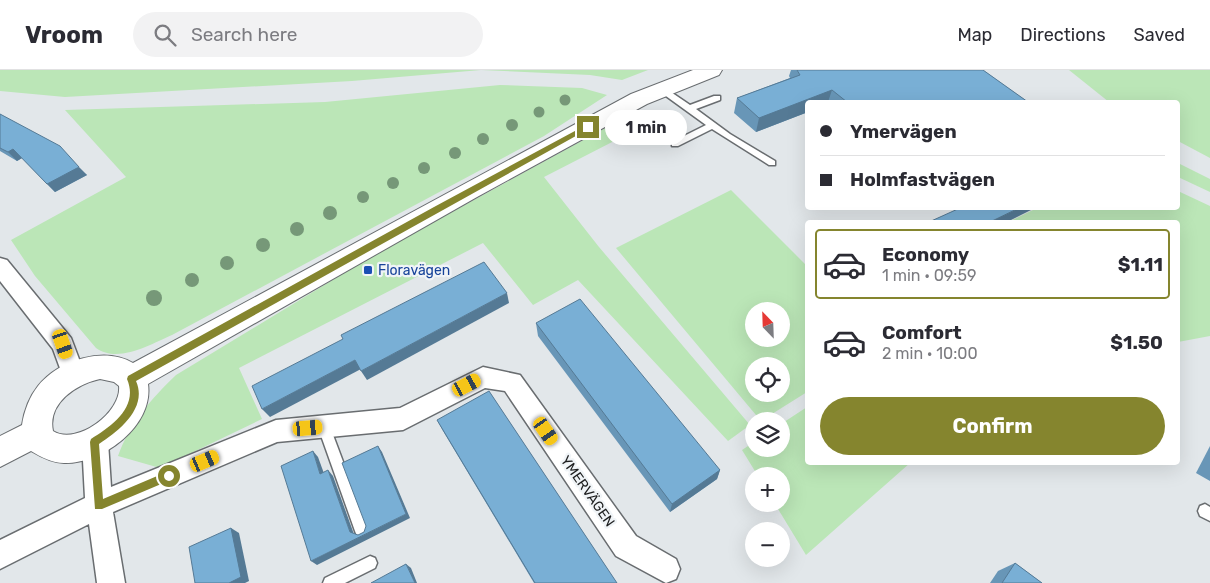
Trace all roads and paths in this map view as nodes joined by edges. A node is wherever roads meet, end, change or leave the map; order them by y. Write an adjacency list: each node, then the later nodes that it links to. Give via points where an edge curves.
1 (712, 70): 2 (street)
2 (662, 89): 4 (lane); 10 (street, via 461,195)
3 (716, 98): 4 (lane)
4 (688, 109): 5 (lane)
5 (713, 125): 6 (lane); 7 (lane)
6 (675, 144)
7 (772, 163)
8 (0, 266): 9 (street, via 63,344)
9 (73, 375): 10 (street, via 92,368 108,367 123,371); 12 (street, via 42,403 36,419)
10 (131, 379): 13 (street, via 135,395 129,412 115,429)
11 (324, 427): 15 (street, YMERVÄGEN, via 276,431); 16 (lane); 19 (street, YMERVÄGEN, via 403,419 483,377 512,382 626,546)
12 (37, 432): 13 (street, via 46,444 63,449); 14 (street)
13 (94, 442): 15 (street)
14 (0, 452)
15 (98, 505): 17 (street, YMERVÄGEN); 20 (street)
16 (362, 530)
17 (0, 555)
18 (370, 563): 21 (lane)
19 (664, 576)
20 (111, 583)
21 (330, 583)

